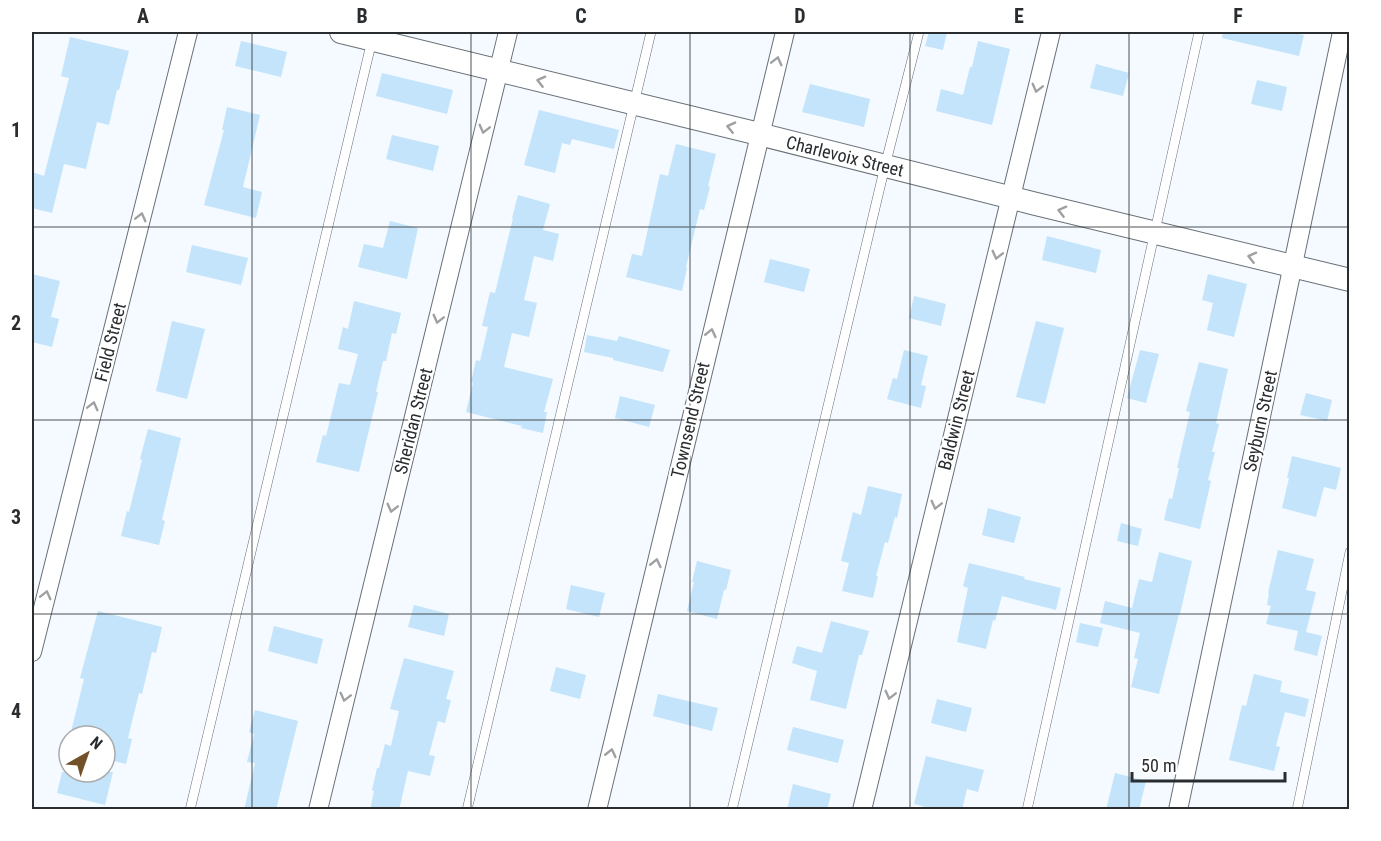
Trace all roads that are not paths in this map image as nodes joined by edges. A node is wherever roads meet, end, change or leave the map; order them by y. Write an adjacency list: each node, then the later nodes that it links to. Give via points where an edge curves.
1 (188, 32): 20 (street, Field Street, one-way to 1)
2 (341, 32): 10 (street, Charlevoix Street)
3 (508, 32): 11 (street, Sheridan Street)
4 (651, 32): 12 (lane)
5 (785, 32): 13 (street, Townsend Street, one-way to 5)
6 (919, 32): 14 (lane)
7 (1051, 32): 15 (street, Baldwin Street, one-way to 15)
8 (1199, 32): 16 (lane)
9 (1342, 32): 17 (street, Seyburn Street)
10 (373, 35): 11 (street, Charlevoix Street); 21 (lane)
11 (498, 70): 12 (street, Charlevoix Street, one-way to 11); 22 (street, Sheridan Street, one-way to 22)
12 (634, 104): 13 (street, Charlevoix Street, one-way to 12); 23 (lane)
13 (759, 134): 14 (street, Charlevoix Street); 24 (street, Townsend Street, one-way to 13)
14 (885, 166): 15 (street, Charlevoix Street); 25 (lane)
15 (1010, 198): 16 (street, Charlevoix Street, one-way to 15); 26 (street, Baldwin Street, one-way to 26)
16 (1154, 233): 17 (street, Charlevoix Street, one-way to 16); 27 (lane)
17 (1293, 267): 18 (street, Charlevoix Street); 28 (street, Seyburn Street)
18 (1350, 280)
19 (1350, 552): 29 (lane)
20 (32, 652)
21 (190, 810)
22 (318, 810)
23 (467, 810)
24 (597, 810)
25 (732, 810)
26 (862, 810)
27 (1027, 810)
28 (1178, 810)
29 (1297, 810)

